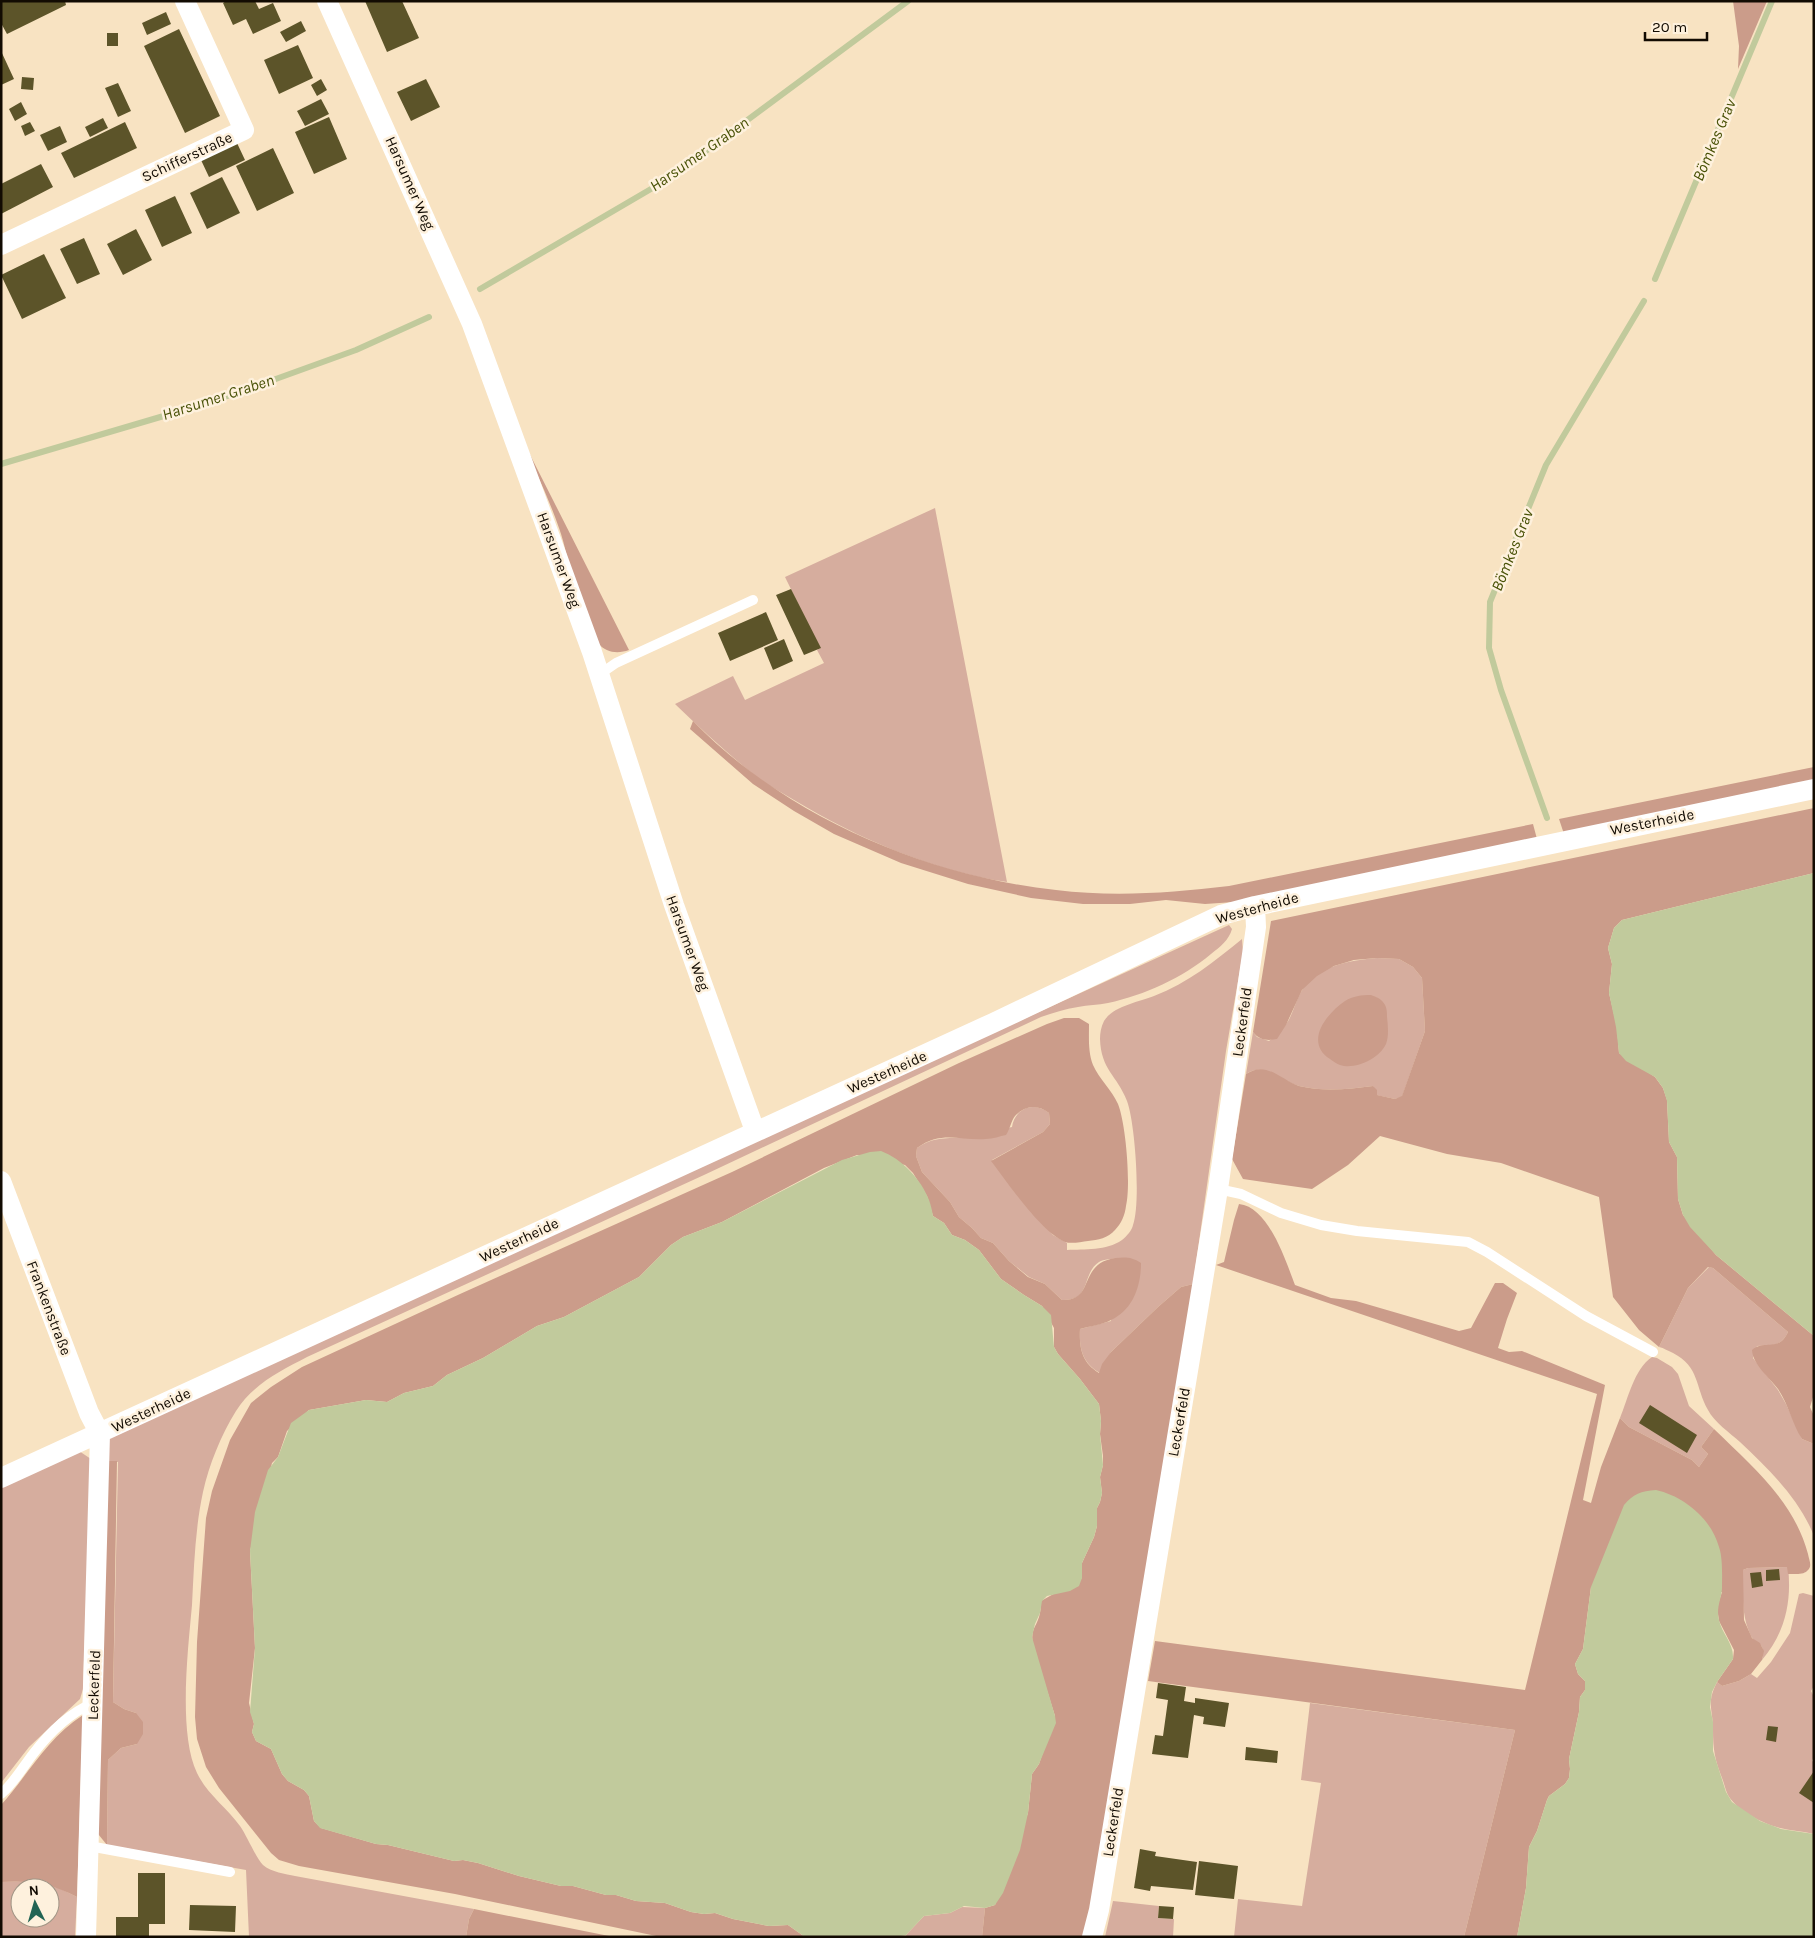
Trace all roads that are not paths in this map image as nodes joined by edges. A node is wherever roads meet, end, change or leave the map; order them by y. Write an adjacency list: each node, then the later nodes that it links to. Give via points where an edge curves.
1 (185, 1): 3 (street, Schifferstraße, via 244,130)
2 (327, 1): 5 (street, Harsumer Weg, via 472,324)
3 (1, 245)
4 (753, 600): 5 (lane, via 616,663)
5 (600, 674): 8 (street, Harsumer Weg, via 674,905)
6 (1814, 789): 7 (street, Westerheide)
7 (1256, 906): 8 (street, Westerheide, via 1221,915); 10 (street, Leckerfeld, via 1256,928)
8 (755, 1131): 12 (street, Westerheide)
9 (1, 1181): 12 (street, Frankenstraße, via 89,1414)
10 (1218, 1189): 11 (lane, via 1241,1194 1281,1213 1321,1225 1468,1242 1586,1316); 19 (street, Leckerfeld)
11 (1654, 1352)
12 (100, 1434): 13 (street, Westerheide); 14 (street, Leckerfeld)
13 (1, 1478)
14 (93, 1703): 15 (lane, via 64,1722 34,1752); 16 (street, Leckerfeld)
15 (1, 1794)
16 (89, 1846): 17 (lane); 18 (street, Leckerfeld)
17 (230, 1872)
18 (86, 1937)
19 (1092, 1937)

